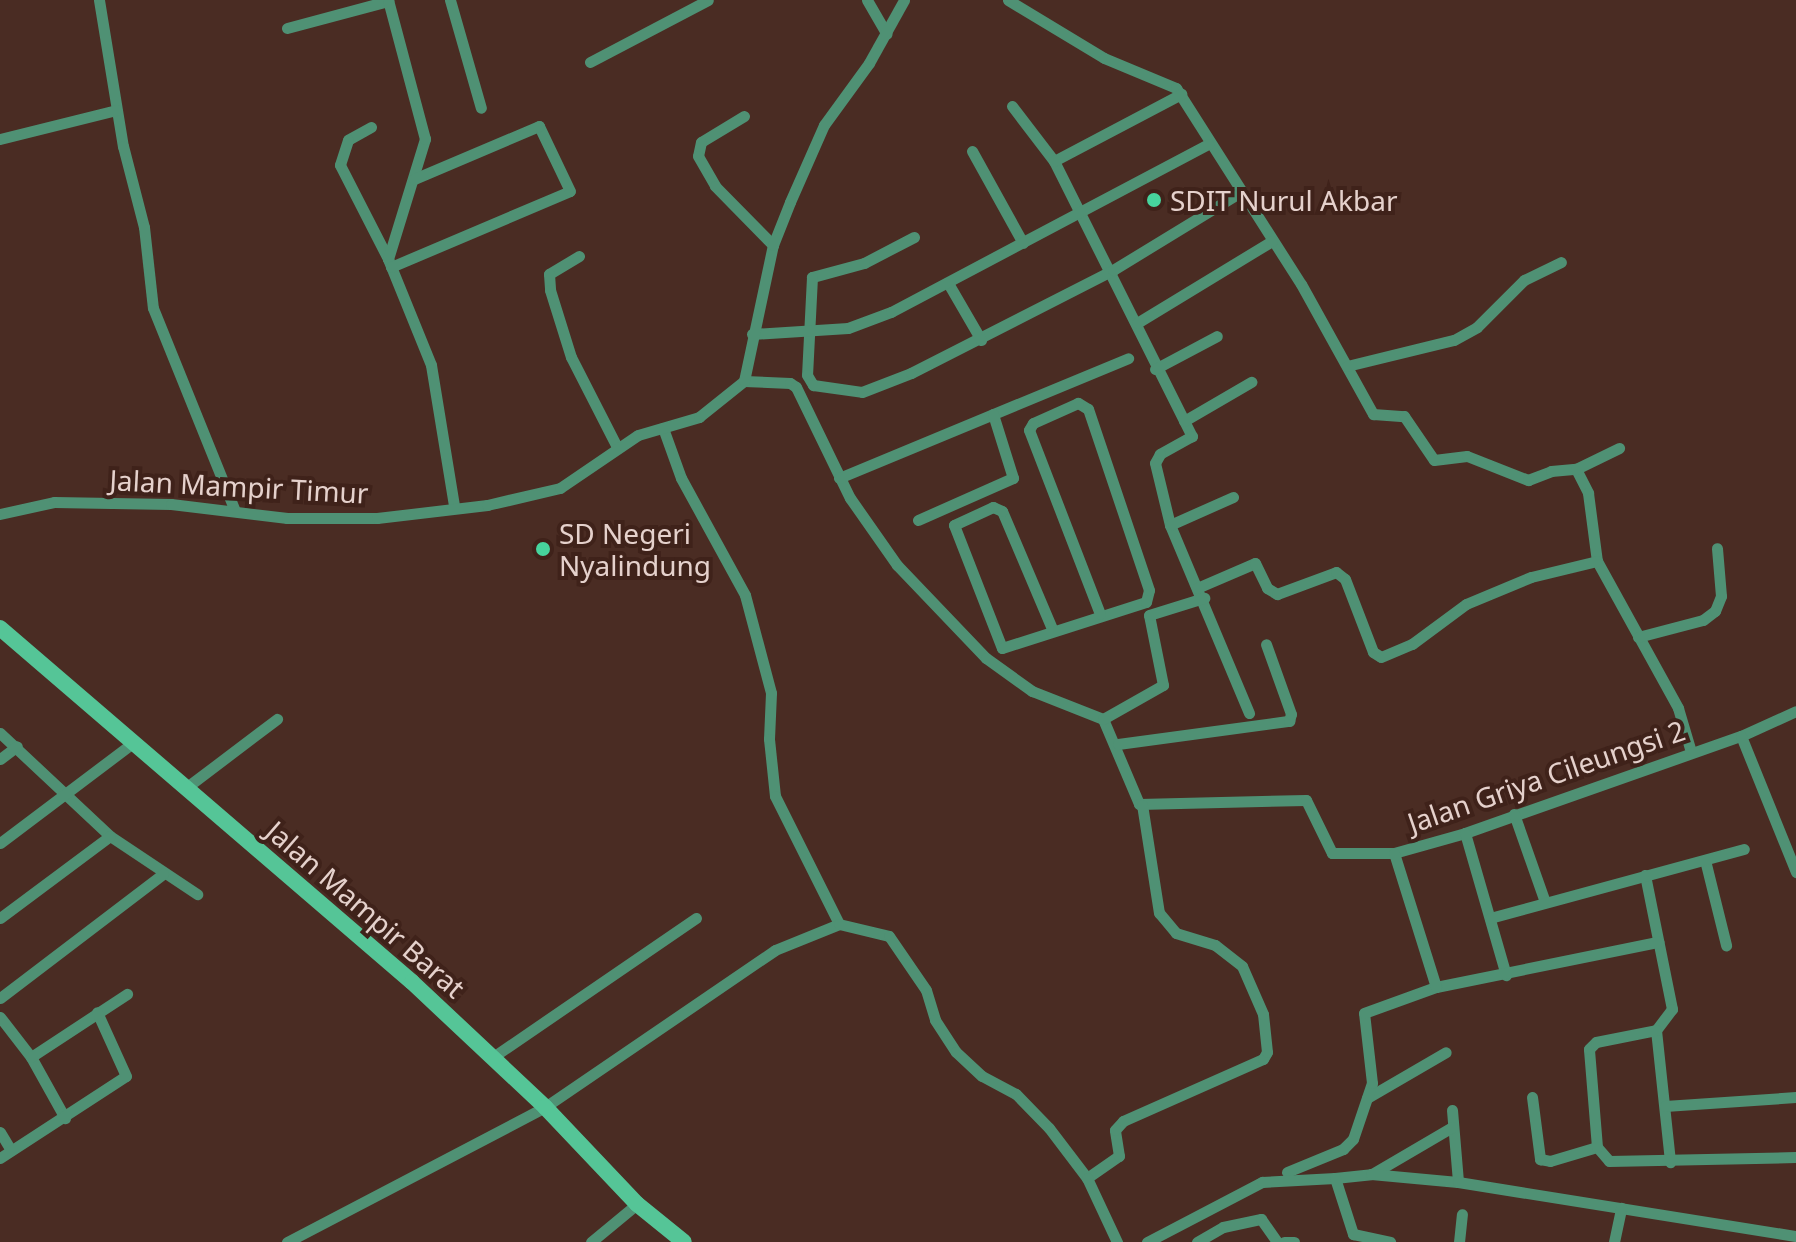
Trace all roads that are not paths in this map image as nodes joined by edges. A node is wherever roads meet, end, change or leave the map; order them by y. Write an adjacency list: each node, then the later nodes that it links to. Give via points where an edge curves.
1 (99, 0): 14 (street)
2 (388, 0): 8 (street); 21 (street, via 425,139)
3 (450, 0): 13 (street)
4 (708, 0): 10 (street)
5 (867, 0): 9 (street)
6 (904, 0): 9 (street)
7 (1008, 0): 11 (street, via 1104,58)
8 (287, 28)
9 (887, 34): 27 (street, via 824,125)
10 (590, 62)
11 (1181, 94): 18 (street); 20 (street)
12 (1012, 106): 20 (street)
13 (481, 108)
14 (116, 110): 17 (street); 52 (street, via 144,227 153,308)
15 (744, 116): 27 (street, via 701,142 698,156 715,186)
16 (371, 127): 30 (street, via 348,140 340,165)
17 (0, 139)
18 (1208, 144): 22 (street); 23 (street)
19 (972, 151): 26 (street)
20 (1054, 161): 23 (street)
21 (414, 179): 30 (street); 30 (street, via 539,126 570,191)
22 (1239, 193): 25 (street); 31 (street)
23 (1080, 212): 26 (street); 31 (street)
24 (914, 237): 34 (street, via 864,263 812,277)
25 (1272, 241): 33 (street); 39 (street)
26 (1023, 243): 32 (street)
27 (773, 245): 35 (street)
28 (579, 256): 46 (street, via 549,274 550,290 571,357)
29 (1561, 262): 39 (street, via 1524,280 1477,327 1454,340)
30 (390, 263): 51 (street, via 431,365)
31 (1113, 270): 33 (street); 37 (street)
32 (948, 283): 34 (street, via 848,328); 37 (street)
33 (1137, 323): 40 (street)
34 (812, 331): 35 (street); 37 (street, via 807,375 824,390 862,392)
35 (752, 334): 41 (street)
36 (1217, 336): 40 (street)
37 (981, 340)
38 (1128, 358): 43 (street)
39 (1347, 366): 48 (street, via 1373,414 1404,416 1434,460 1467,456 1528,480)
40 (1155, 369): 44 (street)
41 (744, 381): 45 (street, Jalan Mampir Timur, via 699,417); 49 (street, via 796,387)
42 (1251, 382): 44 (street)
43 (993, 414): 49 (street); 54 (street, via 1013,478)
44 (1184, 421): 55 (street, via 1192,439 1155,460)
45 (663, 428): 46 (street, Jalan Mampir Timur); 95 (street, via 681,478 745,595 771,693 775,796)
46 (617, 447): 51 (street, Jalan Mampir Timur, via 560,488 487,505)
47 (1619, 448): 48 (street)
48 (1576, 469): 57 (street, via 1588,493)
49 (839, 478): 65 (street, via 897,565)
50 (1233, 497): 55 (street)
51 (454, 505): 52 (street, Jalan Mampir Timur, via 377,518 287,518)
52 (234, 508): 53 (street, Jalan Mampir Timur, via 54,502)
53 (0, 514)
54 (918, 520)
55 (1170, 525): 58 (street)
56 (1717, 548): 62 (street, via 1721,596 1715,611 1703,620)
57 (1597, 561): 58 (street, via 1531,577 1466,604 1412,644 1381,657 1373,652 1345,579 1336,572 1277,594 1267,588 1255,563); 62 (street)
58 (1200, 593): 67 (street); 69 (street, via 1147,619 1163,685)
59 (1100, 614): 59 (street, via 1146,602 1149,590 1088,409 1078,403 1033,423 1029,430); 61 (street)
60 (0, 628): 72 (street, Jalan Mampir Barat)
61 (1053, 631): 64 (street); 64 (street, via 1002,511 993,507 956,521 954,529)
62 (1638, 637): 75 (street, via 1678,708)
63 (1266, 644): 73 (street, via 1289,721)
64 (1002, 648): 65 (street)
65 (986, 658): 69 (street, via 1032,691)
66 (1796, 711): 71 (street, Jalan Griya Cileungsi 2)
67 (1249, 713)
68 (277, 719): 77 (street)
69 (1103, 719): 73 (street)
70 (0, 733): 74 (street)
71 (1741, 736): 75 (street, Jalan Griya Cileungsi 2); 87 (street)
72 (134, 742): 77 (street, Jalan Mampir Barat); 78 (street)
73 (1118, 744): 79 (street, via 1134,800)
74 (17, 746): 76 (street); 78 (street)
75 (1691, 752): 80 (street, Jalan Griya Cileungsi 2)
76 (0, 759)
77 (187, 787): 107 (street, Jalan Mampir Barat)
78 (65, 796): 82 (street); 83 (street)
79 (1142, 805): 85 (street, Jalan Griya Cileungsi 2, via 1306,800 1332,853); 124 (street, via 1159,913 1176,933 1215,945 1242,966 1263,1014 1267,1052 1263,1059 1123,1121 1115,1130 1119,1156)
80 (1514, 814): 81 (street, Jalan Griya Cileungsi 2); 91 (street)
81 (1465, 833): 85 (street, Jalan Griya Cileungsi 2); 94 (street)
82 (110, 836): 88 (street); 92 (street)
83 (0, 843)
84 (1744, 849): 86 (street)
85 (1394, 853): 99 (street)
86 (1705, 860): 89 (street); 97 (street)
87 (1796, 872)
88 (163, 874): 90 (street); 101 (street)
89 (1645, 875): 91 (street); 96 (street)
90 (197, 894)
91 (1545, 902): 94 (street)
92 (0, 918)
93 (696, 918): 107 (street)
94 (1490, 918): 98 (street)
95 (839, 924): 112 (street, via 775,950); 124 (street, via 889,936 926,990 935,1020 956,1052 982,1076 1016,1094)
96 (1658, 942): 98 (street); 104 (street, via 1672,1009)
97 (1726, 945)
98 (1506, 975): 99 (street)
99 (1436, 987): 110 (street, via 1364,1013 1372,1083)
100 (127, 994): 102 (street)
101 (0, 998)
102 (97, 1012): 106 (street); 114 (street, via 126,1076)
103 (1, 1020): 106 (street)
104 (1656, 1030): 111 (street); 117 (street, via 1596,1042 1589,1049)
105 (1446, 1052): 110 (street)
106 (31, 1057): 114 (street)
107 (493, 1057): 112 (street, Jalan Mampir Barat)
108 (1532, 1097): 117 (street, via 1540,1159 1550,1161)
109 (1796, 1097): 111 (street)
110 (1366, 1098): 122 (street, via 1350,1144)
111 (1665, 1106): 121 (street)
112 (545, 1107): 127 (street, Jalan Mampir Barat); 134 (street)
113 (1452, 1110): 115 (street)
114 (65, 1118): 118 (street)
115 (1452, 1127): 123 (street); 126 (street)
116 (0, 1132): 118 (street)
117 (1597, 1147): 121 (street, via 1609,1161)
118 (11, 1150): 120 (street)
119 (1796, 1157): 121 (street)
120 (0, 1158)
121 (1670, 1162)
122 (1287, 1172)
123 (1371, 1174): 125 (street); 126 (street)
124 (1087, 1178): 137 (street)
125 (1335, 1178): 133 (street); 138 (street, via 1262,1182)
126 (1458, 1182): 128 (street)
127 (637, 1204): 135 (street); 136 (street, Jalan Mampir Barat)
128 (1621, 1208): 131 (street); 146 (street)
129 (1462, 1214): 145 (street)
130 (1223, 1227): 139 (street); 140 (street); 141 (street, via 1261,1219)
131 (1763, 1236): 132 (street)
132 (1796, 1236)
133 (1355, 1238): 144 (street)
134 (287, 1242)
135 (591, 1242)
136 (684, 1242)
137 (1117, 1242)
138 (1147, 1242)
139 (1197, 1242)
140 (1228, 1242)
141 (1277, 1242)
142 (1284, 1242): 143 (street)
143 (1294, 1242)
144 (1390, 1242)
145 (1459, 1242)
146 (1614, 1242)

